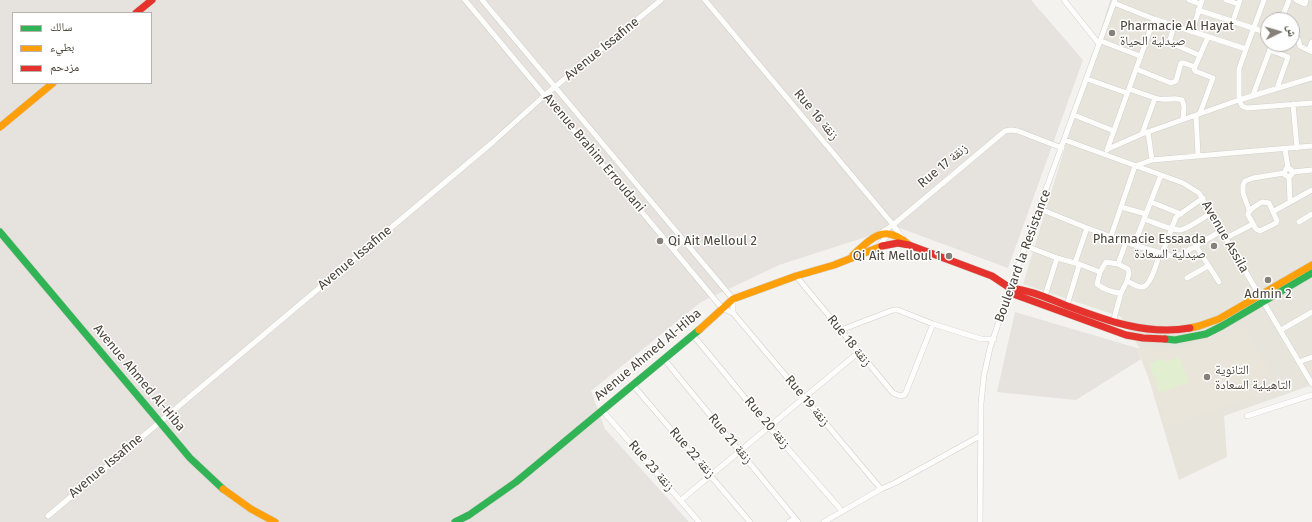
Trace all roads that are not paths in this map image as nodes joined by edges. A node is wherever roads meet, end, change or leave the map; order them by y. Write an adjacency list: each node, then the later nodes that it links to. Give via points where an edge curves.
1 (152, 0): 18 (street)
2 (466, 0): 44 (street, Avenue Brahim Erroudani)
3 (482, 0): 41 (street, Avenue Brahim Erroudani)
4 (661, 0): 41 (street, Avenue Issafine)
5 (705, 0): 87 (street, Rue 16 زنقة)
6 (1064, 0): 27 (street)
7 (1189, 0): 13 (street)
8 (1226, 0): 14 (street)
9 (1264, 0): 23 (street)
10 (1289, 0): 19 (street)
11 (1296, 0): 15 (street)
12 (1115, 2): 20 (street); 27 (street, Boulevard la Resistance)
13 (1201, 2): 17 (street)
14 (1239, 2): 21 (street)
15 (1306, 2): 16 (street)
16 (1312, 7)
17 (1198, 10): 21 (street); 25 (street)
18 (137, 12)
19 (1284, 12)
20 (1154, 20): 22 (street); 35 (street)
21 (1233, 21): 23 (street)
22 (1174, 26): 25 (street); 34 (street, via 1170,43)
23 (1254, 27): 24 (street); 30 (street)
24 (1260, 30)
25 (1192, 32): 26 (street)
26 (1208, 37): 30 (street); 34 (street)
27 (1100, 42): 35 (street); 39 (street, Boulevard la Resistance)
28 (1312, 42): 31 (street)
29 (1300, 46): 31 (street)
30 (1246, 49): 47 (street, via 1238,74)
31 (1310, 51)
32 (1269, 52): 45 (street)
33 (1280, 52): 42 (street, via 1288,57)
34 (1200, 55): 36 (street)
35 (1140, 56): 37 (street)
36 (1195, 67): 37 (street, via 1181,64 1176,81 1171,82); 51 (street, via 1195,71 1213,78)
37 (1136, 69): 43 (street)
38 (1312, 78): 42 (street)
39 (1087, 79): 43 (street); 50 (street, Boulevard la Resistance)
40 (52, 84): 53 (street)
41 (555, 88): 44 (street, Avenue Issafine); 97 (street, Avenue Brahim Erroudani)
42 (1277, 88): 45 (street)
43 (1128, 91): 46 (street); 54 (street)
44 (545, 95): 104 (street, Avenue Brahim Erroudani); 147 (street, Avenue Issafine, via 487,147)
45 (1253, 95): 47 (street)
46 (1156, 98): 52 (street, via 1164,101 1181,99 1184,106); 56 (street)
47 (1239, 100): 49 (street, via 1242,106 1247,108); 51 (street)
48 (1312, 102): 49 (street)
49 (1292, 104): 60 (street)
50 (1074, 114): 54 (street); 57 (street, Boulevard la Resistance)
51 (1198, 114): 52 (street); 64 (street)
52 (1183, 119): 55 (street)
53 (0, 127)
54 (1114, 131): 61 (street)
55 (1148, 132): 56 (street); 65 (street)
56 (1142, 134): 61 (street)
57 (1065, 140): 59 (street, Boulevard la Resistance); 63 (street, Avenue Assila)
58 (1312, 146): 60 (street)
59 (1062, 148): 78 (street, Boulevard la Resistance); 87 (street, Rue 17 زنقة, via 1018,131 1005,131)
60 (1297, 148): 62 (street)
61 (1108, 149): 63 (street)
62 (1285, 149): 64 (street); 67 (street)
63 (1105, 154): 66 (street, Avenue Assila)
64 (1198, 155): 65 (street)
65 (1152, 160): 66 (street)
66 (1135, 166): 71 (street, Avenue Assila); 77 (street)
67 (1288, 168): 69 (street); 70 (street)
68 (1312, 170): 69 (street)
69 (1293, 172): 72 (street)
70 (1284, 173): 72 (street); 79 (street, via 1245,181 1243,193)
71 (1161, 175): 74 (street, Avenue Assila, via 1191,187); 75 (street)
72 (1289, 177): 76 (street)
73 (1312, 190): 76 (street)
74 (1203, 198): 81 (street, Avenue Assila); 82 (street)
75 (1151, 202): 82 (street); 84 (street)
76 (1290, 202): 80 (street)
77 (1121, 207): 84 (street); 93 (street)
78 (1040, 209): 88 (street); 102 (street, Boulevard la Resistance)
79 (1250, 210): 80 (street, via 1262,202 1267,202); 86 (street, via 1248,215)
80 (1274, 211): 86 (street, via 1276,223 1260,230)
81 (1211, 213): 89 (street, via 1179,230); 90 (street, Avenue Assila)
82 (1181, 214): 89 (street, via 1176,217)
83 (1312, 214): 85 (street)
84 (1145, 217): 89 (street); 100 (street)
85 (1299, 222)
86 (1253, 224): 96 (street)
87 (893, 225): 92 (street); 94 (street, Rue 16 زنقة); 95 (street, Rue 17 زنقة)
88 (1087, 228): 93 (street); 108 (street)
89 (1172, 228): 105 (street)
90 (1221, 231): 96 (street, Avenue Assila); 103 (street)
91 (0, 232): 147 (street, Avenue Ahmed Al-Hiba)
92 (889, 233): 94 (street); 95 (street); 101 (street)
93 (1112, 236): 98 (street)
94 (902, 237): 99 (street, Rue 16 زنقة)
95 (874, 238): 106 (street, Rue 17 زنقة)
96 (1226, 238): 121 (street, Avenue Assila)
97 (683, 240): 104 (street); 122 (street, Avenue Brahim Erroudani)
98 (1126, 242): 100 (street); 109 (street)
99 (909, 245): 101 (street, Avenue Ahmed Al-Hiba, via 898,243); 118 (street, Avenue Ahmed Al-Hiba, via 992,276)
100 (1134, 245): 105 (street)
101 (880, 246): 106 (street, Avenue Ahmed Al-Hiba)
102 (1026, 246): 107 (street); 118 (street, Boulevard la Resistance)
103 (1196, 246): 105 (street, via 1178,256); 111 (street)
104 (674, 248): 124 (street, Avenue Brahim Erroudani)
105 (1161, 254): 116 (street, via 1147,286 1140,287)
106 (850, 258): 114 (street, Avenue Ahmed Al-Hiba)
107 (1057, 258): 108 (street); 120 (street)
108 (1077, 263): 112 (street); 123 (street)
109 (1118, 264): 112 (street, via 1106,262); 116 (street, via 1128,269)
110 (1312, 265): 121 (street)
111 (1208, 266): 115 (street); 117 (street)
112 (1100, 272): 119 (street, via 1098,285)
113 (1312, 273): 121 (street)
114 (796, 276): 122 (street, Avenue Ahmed Al-Hiba); 131 (street, Rue 18 زنقة)
115 (1187, 278)
116 (1126, 281): 119 (street)
117 (1219, 282)
118 (1010, 288): 120 (street); 130 (street, Avenue Ahmed Al-Hiba, via 1016,295 1126,335 1174,340 1206,334); 134 (street, Boulevard la Resistance)
119 (1121, 293): 128 (street)
120 (1045, 296): 123 (street)
121 (1261, 298): 127 (street); 130 (street, Avenue Ahmed Al-Hiba); 132 (street, Avenue Assila)
122 (733, 299): 124 (street, Avenue Ahmed Al-Hiba); 126 (street)
123 (1067, 305): 128 (street)
124 (722, 308): 126 (street, Rue 19 زنقة); 133 (street, Avenue Ahmed Al-Hiba)
125 (1312, 312): 132 (street)
126 (734, 313): 144 (street, Rue 19 زنقة)
127 (1219, 319): 128 (street, via 1205,326 1176,331 1141,329); 130 (street)
128 (1113, 322)
129 (933, 324): 131 (street, via 904,311 893,310); 135 (street); 137 (street, Rue 18 زنقة, via 904,395 893,393)
130 (1222, 326)
131 (841, 330): 137 (street, Rue 18 زنقة)
132 (1281, 330): 140 (street, Avenue Assila)
133 (693, 335): 139 (street, Avenue Ahmed Al-Hiba); 148 (street, Rue 20 زنقة)
134 (994, 339): 135 (street); 136 (street, Boulevard la Resistance)
135 (982, 340): 136 (street)
136 (990, 348): 149 (street, Boulevard la Resistance, via 984,375)
137 (859, 352): 144 (street)
138 (1312, 357): 140 (street)
139 (664, 359): 142 (street, Avenue Ahmed Al-Hiba); 150 (street, Rue 21 زنقة)
140 (1300, 362): 141 (street, Avenue Assila)
141 (1312, 384)
142 (633, 385): 145 (street, Avenue Ahmed Al-Hiba); 151 (street, Rue 22 زنقة)
143 (1312, 395): 146 (street)
144 (804, 398): 148 (street); 152 (street, Rue 19 زنقة)
145 (602, 410): 153 (street, Rue 23 زنقة); 158 (street, Avenue Ahmed Al-Hiba, via 516,482 469,515)
146 (1247, 416)
147 (160, 421): 155 (street, Avenue Issafine); 157 (street, Avenue Ahmed Al-Hiba, via 190,458 221,489)
148 (769, 427): 150 (street); 154 (street, Rue 20 زنقة)
149 (980, 436): 152 (street); 163 (street, Boulevard la Resistance)
150 (740, 451): 151 (street); 156 (street, Rue 21 زنقة)
151 (711, 476): 153 (street); 160 (street, Rue 22 زنقة)
152 (881, 489): 154 (street)
153 (681, 500): 159 (street, Rue 23 زنقة)
154 (842, 511): 162 (street)
155 (48, 516)
156 (797, 520): 161 (street)
157 (275, 522)
158 (454, 522)
159 (699, 522)
160 (750, 522)
161 (790, 522)
162 (824, 522)
163 (980, 522)

